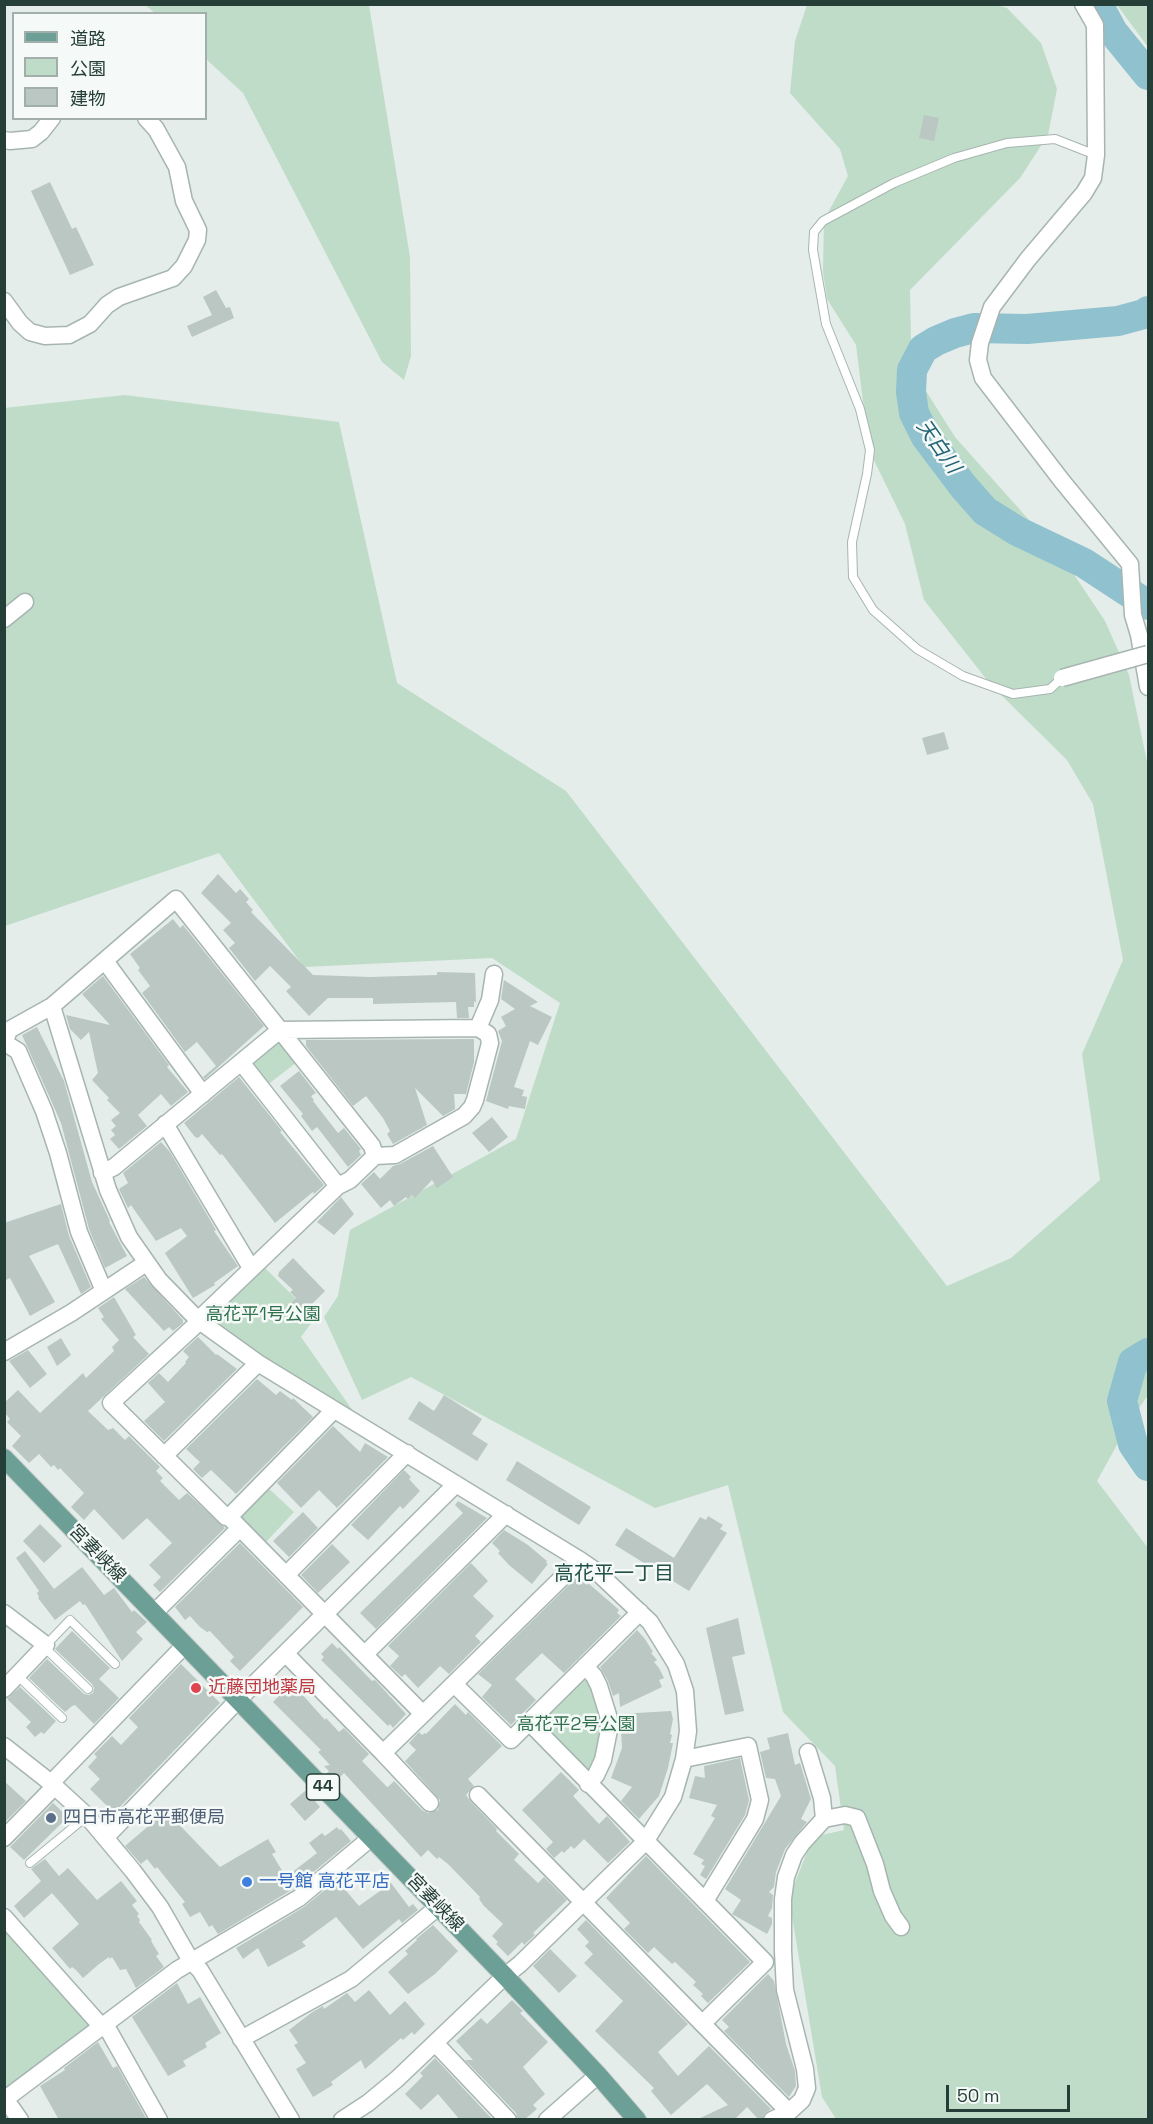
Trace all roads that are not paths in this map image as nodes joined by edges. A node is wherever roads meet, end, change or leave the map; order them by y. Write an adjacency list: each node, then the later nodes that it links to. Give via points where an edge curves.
1 (1083, 4): 5 (street, via 1095,24)
2 (50, 120): 4 (street, via 32,139)
3 (148, 120): 6 (street, via 177,168 184,201 198,230 184,266 173,278 119,297 90,324 69,335 30,332)
4 (4, 140)
5 (1096, 155): 10 (lane, via 1055,139 1007,143 954,158 894,183 823,221 814,232 813,250 826,324 860,409 870,450 852,542 853,577 873,610 917,649 963,676 1013,694 1050,689); 11 (street, via 1093,178 1084,193 992,307 978,360 983,378 1130,564 1133,615)
6 (4, 300)
7 (25, 602): 8 (street)
8 (4, 619)
9 (1149, 654): 10 (street, bridge)
10 (1062, 678)
11 (1149, 687)
12 (105, 961): 14 (street); 16 (street, via 176,899); 19 (street)
13 (494, 974): 15 (street, via 490,1000)
14 (52, 1006): 17 (street, via 9,1030); 22 (street)
15 (478, 1028): 16 (street); 21 (street, via 488,1034 490,1042 472,1107 464,1116 395,1155)
16 (280, 1030): 18 (street); 21 (street, via 372,1146)
17 (5, 1044): 26 (street, via 18,1051 44,1111 79,1232)
18 (241, 1062): 19 (street); 23 (street)
19 (203, 1094): 20 (street)
20 (165, 1124): 22 (street); 25 (street)
21 (375, 1156): 23 (street)
22 (102, 1173): 24 (street, via 117,1213)
23 (338, 1186): 25 (street)
24 (146, 1263): 26 (street); 27 (street)
25 (251, 1268): 27 (street)
26 (104, 1291): 28 (street)
27 (199, 1320): 29 (street); 32 (street, via 111,1403)
28 (4, 1352)
29 (258, 1363): 30 (street); 32 (street)
30 (334, 1410): 31 (street); 36 (street)
31 (407, 1454): 34 (street); 38 (street)
32 (164, 1456): 36 (street)
33 (4, 1458): 41 (main road, 宮妻峡線 / 44)
34 (456, 1484): 35 (street); 42 (street)
35 (506, 1514): 37 (street); 46 (street)
36 (234, 1522): 38 (street); 41 (street)
37 (580, 1560): 39 (street); 50 (street)
38 (286, 1575): 42 (street)
39 (640, 1612): 48 (street); 60 (street, via 656,1631 681,1677 688,1731)
40 (4, 1613): 44 (street)
41 (154, 1613): 43 (main road, 宮妻峡線 / 44)
42 (326, 1614): 45 (street); 46 (street)
43 (185, 1645): 53 (main road, 宮妻峡線 / 44); 61 (street)
44 (45, 1646): 47 (lane, via 70,1620); 49 (street); 52 (lane)
45 (286, 1654): 53 (street); 59 (street)
46 (365, 1654): 54 (street)
47 (115, 1664)
48 (585, 1666): 56 (street); 62 (street, via 599,1686 609,1730 603,1760)
49 (17, 1676): 51 (street); 55 (lane)
50 (454, 1685): 54 (street); 56 (street, via 511,1740)
51 (4, 1689)
52 (88, 1689)
53 (238, 1700): 67 (street); 68 (main road, 宮妻峡線 / 44)
54 (423, 1714): 59 (street)
55 (62, 1718)
56 (529, 1722): 62 (street)
57 (4, 1746): 61 (street)
58 (808, 1752): 66 (street)
59 (383, 1753): 64 (street)
60 (684, 1759): 70 (street, via 673,1797); 72 (street, via 748,1746 760,1800 755,1819)
61 (53, 1784): 65 (street); 69 (street)
62 (588, 1784): 70 (street)
63 (477, 1795): 73 (street)
64 (430, 1803)
65 (87, 1816): 67 (street); 71 (lane)
66 (824, 1819): 76 (street, via 850,1815 857,1818 882,1891); 85 (street, via 794,1855 783,1899 785,1990 807,2088 802,2100)
67 (106, 1837): 77 (street, via 160,1907)
68 (372, 1837): 74 (main road, 宮妻峡線 / 44); 77 (street, via 299,1898)
69 (4, 1838)
70 (645, 1842): 72 (street); 73 (street)
71 (30, 1863)
72 (705, 1901): 79 (street, via 765,1962)
73 (584, 1902): 78 (street); 79 (street)
74 (438, 1907): 78 (main road, 宮妻峡線 / 44); 81 (street, via 351,1979)
75 (4, 1917): 80 (street)
76 (900, 1927)
77 (191, 1961): 80 (street); 81 (street)
78 (505, 1976): 82 (street); 83 (main road, 宮妻峡線 / 44)
79 (703, 2023): 85 (street)
80 (104, 2025): 84 (street); 87 (street)
81 (241, 2039): 88 (street)
82 (435, 2043): 89 (street, via 381,2093); 90 (street)
83 (598, 2075): 91 (street); 92 (main road, 宮妻峡線 / 44)
84 (5, 2099): 86 (street)
85 (789, 2112): 93 (street)
86 (20, 2120)
87 (159, 2120)
88 (291, 2120)
89 (342, 2120)
90 (508, 2120)
91 (547, 2120)
92 (637, 2120)
93 (772, 2120)

